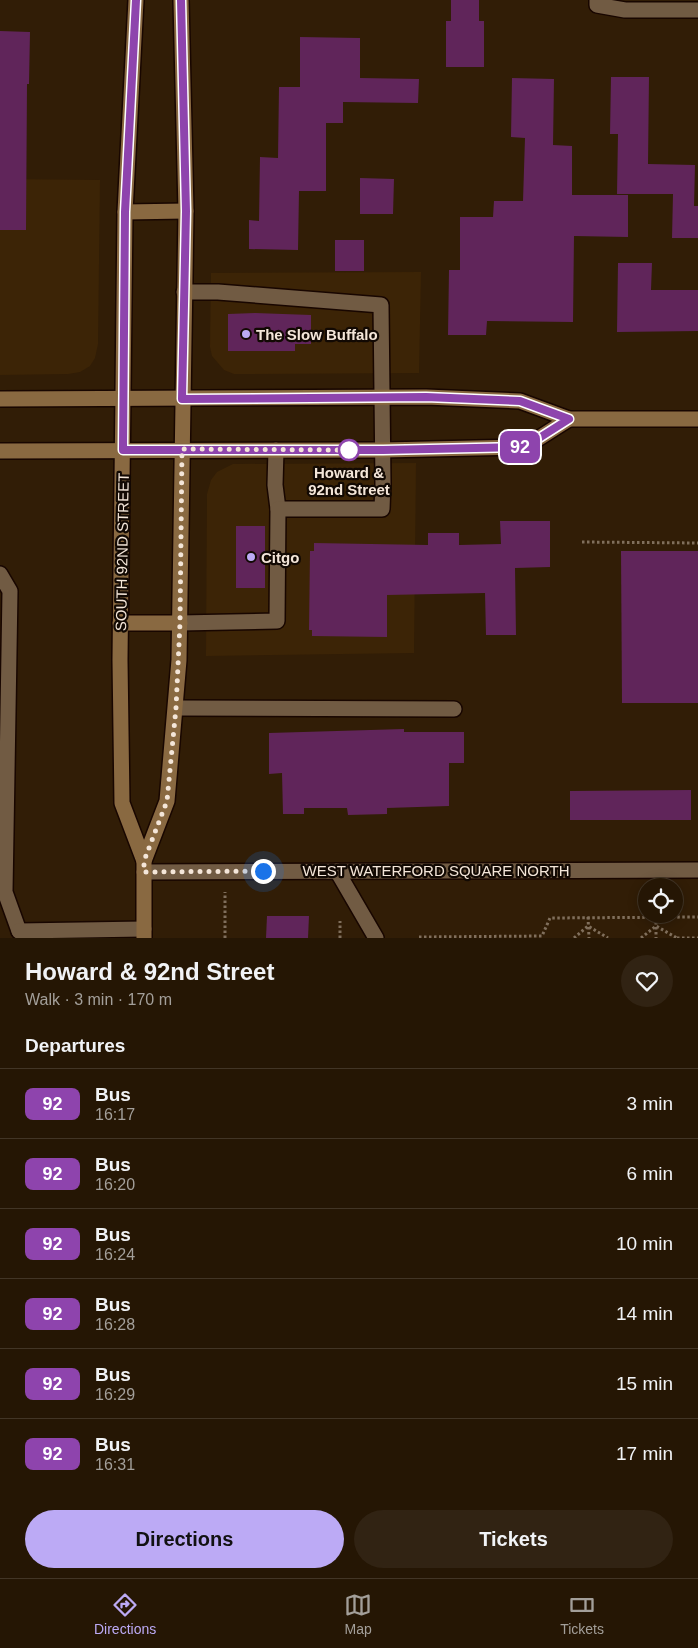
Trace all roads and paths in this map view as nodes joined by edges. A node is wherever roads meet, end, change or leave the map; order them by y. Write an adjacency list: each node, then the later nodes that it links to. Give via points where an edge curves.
1 (136, 0): 6 (main road, SOUTH 92ND STREET)
2 (181, 0): 5 (main road, SOUTH 92ND STREET)
3 (597, 3): 4 (street, via 625,10)
4 (698, 10)
5 (186, 211): 6 (main road); 7 (main road, SOUTH 92ND STREET)
6 (125, 212): 9 (main road, SOUTH 92ND STREET)
7 (184, 292): 8 (street, via 381,305); 10 (main road, SOUTH 92ND STREET)
8 (383, 397): 10 (main road); 12 (main road, via 520,401); 18 (street)
9 (124, 399): 10 (main road); 11 (main road); 16 (main road, SOUTH 92ND STREET)
10 (182, 399): 14 (main road, SOUTH 92ND STREET)
11 (0, 400)
12 (569, 419): 13 (main road); 18 (main road, via 525,447)
13 (698, 419)
14 (182, 449): 16 (main road); 17 (main road); 24 (main road, SOUTH 92ND STREET)
15 (0, 450): 16 (main road)
16 (123, 450): 23 (main road, SOUTH 92ND STREET)
17 (276, 450): 18 (main road); 19 (street)
18 (383, 450): 19 (street, via 382,509)
19 (278, 509): 24 (street, via 277,621)
20 (582, 542): 21 (path)
21 (698, 543)
22 (0, 574): 38 (street, via 10,591 5,892)
23 (120, 623): 24 (main road); 27 (main road, SOUTH 92ND STREET, via 122,803)
24 (180, 623): 25 (main road, SOUTH 92ND STREET)
25 (176, 708): 26 (street); 27 (main road, SOUTH 92ND STREET, via 167,801)
26 (454, 709)
27 (144, 866): 29 (street, WEST WATERFORD SQUARE NORTH); 37 (main road, SOUTH 92ND STREET)
28 (698, 870): 30 (street, WEST WATERFORD SQUARE NORTH)
29 (226, 871): 30 (street, WEST WATERFORD SQUARE NORTH); 40 (path)
30 (337, 871): 41 (street)
31 (588, 917): 32 (path); 35 (path); 39 (path, via 550,918 542,936)
32 (638, 917)
33 (683, 917): 34 (path)
34 (698, 917)
35 (588, 926): 42 (path); 43 (path); 44 (path)
36 (656, 926): 45 (path); 46 (path); 47 (path)
37 (144, 934): 38 (street)
38 (16, 935)
39 (419, 937)
40 (225, 938)
41 (376, 938)
42 (574, 938)
43 (589, 938)
44 (608, 938)
45 (641, 938)
46 (656, 938)
47 (677, 938): 48 (path)
48 (698, 938)

